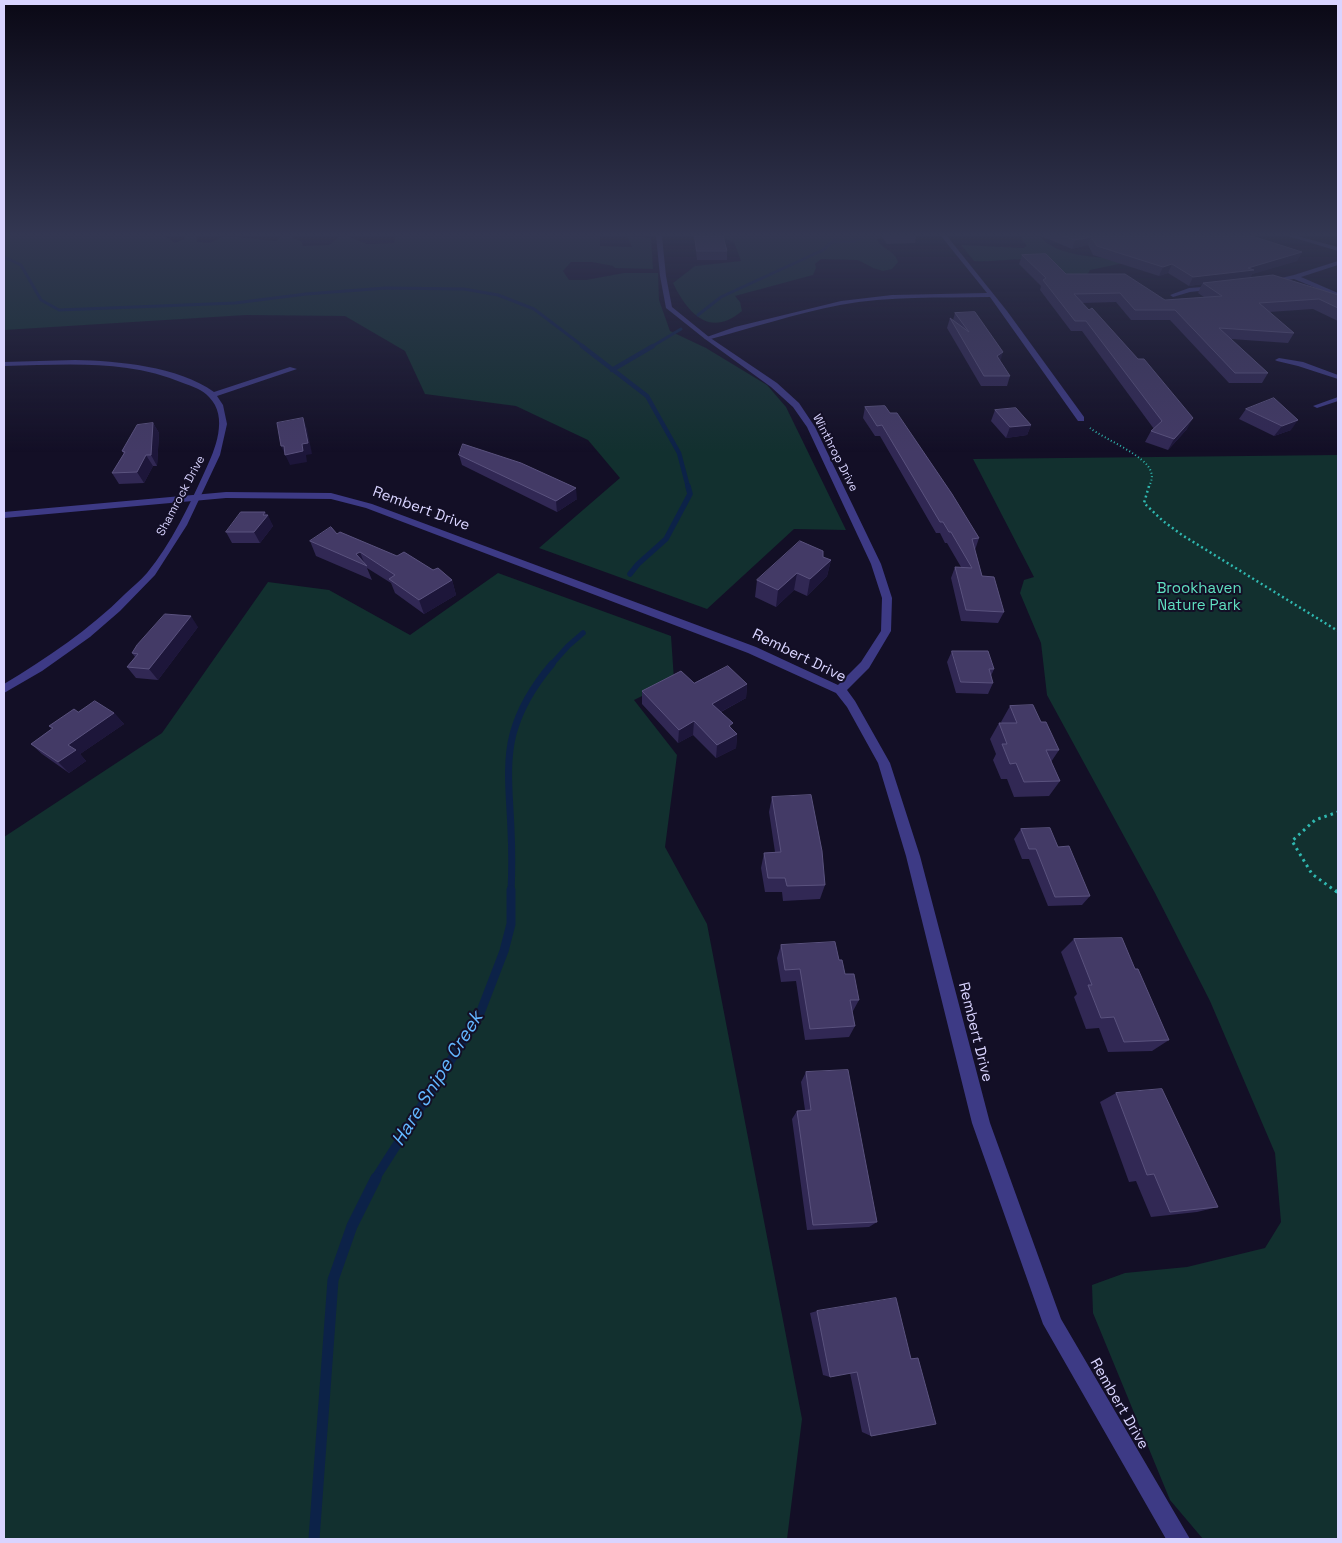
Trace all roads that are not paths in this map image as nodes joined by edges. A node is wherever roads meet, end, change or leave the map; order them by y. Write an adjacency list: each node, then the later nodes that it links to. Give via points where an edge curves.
1 (669, 308): 4 (street, Winthrop Drive)
2 (816, 308): 4 (street)
3 (1001, 308): 12 (street)
4 (707, 338): 16 (street, Winthrop Drive, via 774,385 796,405 811,427 876,564 887,598 886,631 865,665)
5 (1278, 360): 8 (street)
6 (4, 364): 9 (street, via 100,362 133,365 177,377)
7 (293, 369): 9 (street)
8 (1338, 377)
9 (213, 395): 13 (street, Shamrock Drive, via 224,423 216,457)
10 (1338, 399): 11 (street)
11 (1317, 406)
12 (1081, 419)
13 (197, 498): 14 (street, Rembert Drive); 15 (street, Shamrock Drive, via 151,574 114,612 78,642); 16 (street, Rembert Drive, via 272,494 330,496 369,506 752,650)
14 (4, 515)
15 (4, 689)
16 (840, 690): 17 (street, Rembert Drive, via 852,704 884,763 913,856 981,1123 1053,1324)
17 (1179, 1539)

